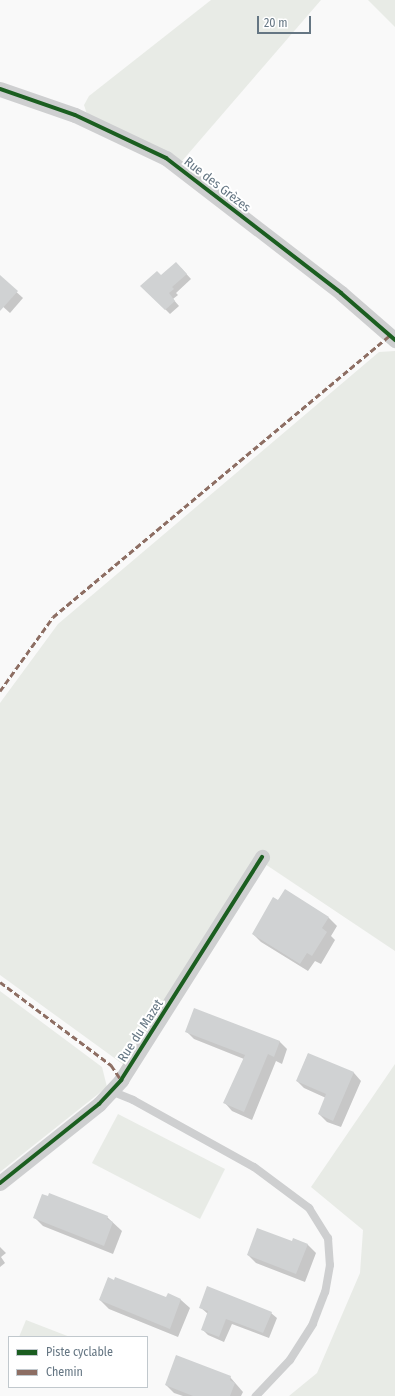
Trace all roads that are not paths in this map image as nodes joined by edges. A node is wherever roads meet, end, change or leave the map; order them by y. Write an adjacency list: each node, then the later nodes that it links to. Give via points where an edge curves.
1 (0, 89): 2 (street, Rue des Grèzes, via 75,115 166,158 341,293)
2 (395, 340)
3 (262, 857): 4 (street, Rue du Mazet, via 149,1037 121,1080)
4 (110, 1091): 5 (street, Rue du Mazet); 6 (lane, via 133,1100 254,1167 309,1208 328,1238 330,1265 325,1292 313,1324 290,1360)
5 (0, 1183)
6 (256, 1396)

